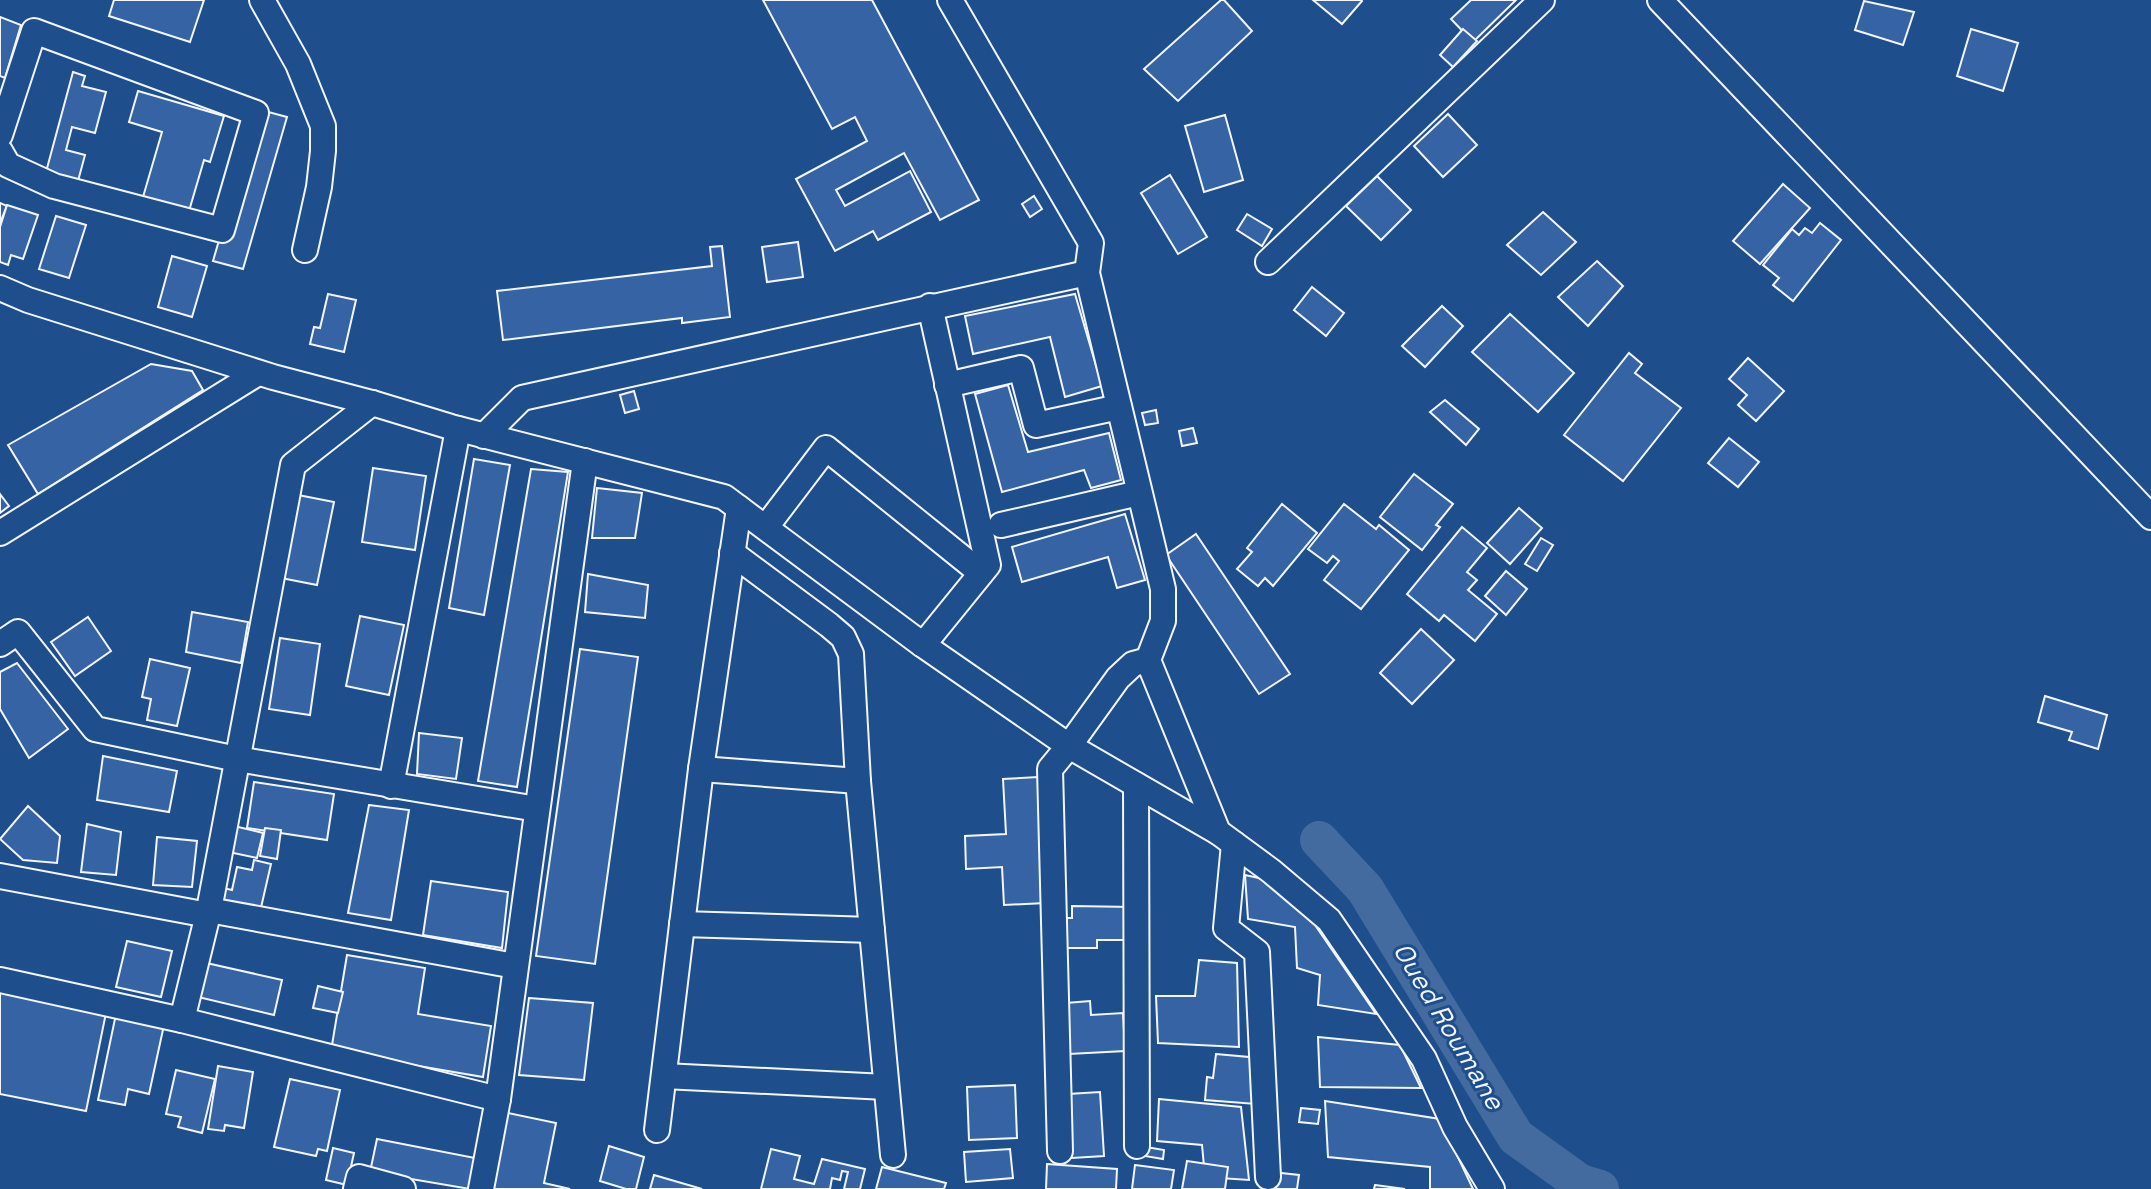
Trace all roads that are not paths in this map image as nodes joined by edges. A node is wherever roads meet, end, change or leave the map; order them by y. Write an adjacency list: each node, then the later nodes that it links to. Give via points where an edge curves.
1 (262, 0): 7 (street, via 298,64 323,126 319,187)
2 (950, 0): 9 (street, via 1091,243)
3 (1542, 0): 8 (street)
4 (1660, 0): 21 (street)
5 (0, 135): 6 (street, via 34,31 256,113 222,230 54,186 8,165)
6 (0, 151)
7 (305, 250)
8 (1268, 262)
9 (1087, 273): 11 (street); 15 (street)
10 (0, 288): 12 (street)
11 (930, 306): 13 (street); 17 (street, via 522,398)
12 (258, 373): 14 (street); 24 (street)
13 (947, 385): 15 (street, via 1021,368 1036,425); 26 (street, via 988,565)
14 (372, 403): 16 (street); 31 (street, via 293,465)
15 (1119, 407): 19 (street)
16 (458, 429): 17 (street); 35 (street)
17 (484, 436): 18 (street)
18 (585, 461): 20 (street, via 724,497); 36 (street)
19 (1139, 493): 22 (street); 29 (street, via 1163,589 1163,621)
20 (739, 508): 23 (street); 25 (street)
21 (2151, 517)
22 (1001, 525)
23 (766, 527): 26 (street, via 826,448); 28 (street)
24 (0, 533)
25 (732, 553): 32 (street); 33 (street, via 843,637 854,668)
26 (981, 573): 28 (street)
27 (0, 644): 31 (street, via 18,632 95,729)
28 (923, 645): 30 (street)
29 (1148, 660): 30 (street, via 1133,664 1118,678); 37 (street)
30 (1069, 746): 34 (street); 50 (street, via 1050,769)
31 (237, 759): 35 (street); 39 (street)
32 (701, 769): 33 (street); 40 (street)
33 (858, 781): 41 (street)
34 (1136, 785): 37 (street); 49 (street)
35 (391, 786): 36 (street)
36 (537, 809): 42 (street)
37 (1226, 838): 52 (street, via 1226,928 1257,952); 56 (street, via 1329,920 1424,1059 1455,1127)
38 (0, 876): 39 (street)
39 (208, 913): 42 (street); 44 (street)
40 (682, 924): 41 (street); 45 (street)
41 (872, 930): 46 (street)
42 (515, 966): 47 (street)
43 (0, 980): 44 (street)
44 (182, 1020): 47 (street)
45 (664, 1076): 46 (street); 48 (street)
46 (886, 1087): 51 (street)
47 (498, 1099): 55 (street)
48 (657, 1130)
49 (1137, 1146)
50 (1060, 1151)
51 (893, 1155)
52 (1268, 1177)
53 (356, 1189): 54 (street, via 359,1177)
54 (403, 1189)
55 (481, 1189)
56 (1492, 1189)

